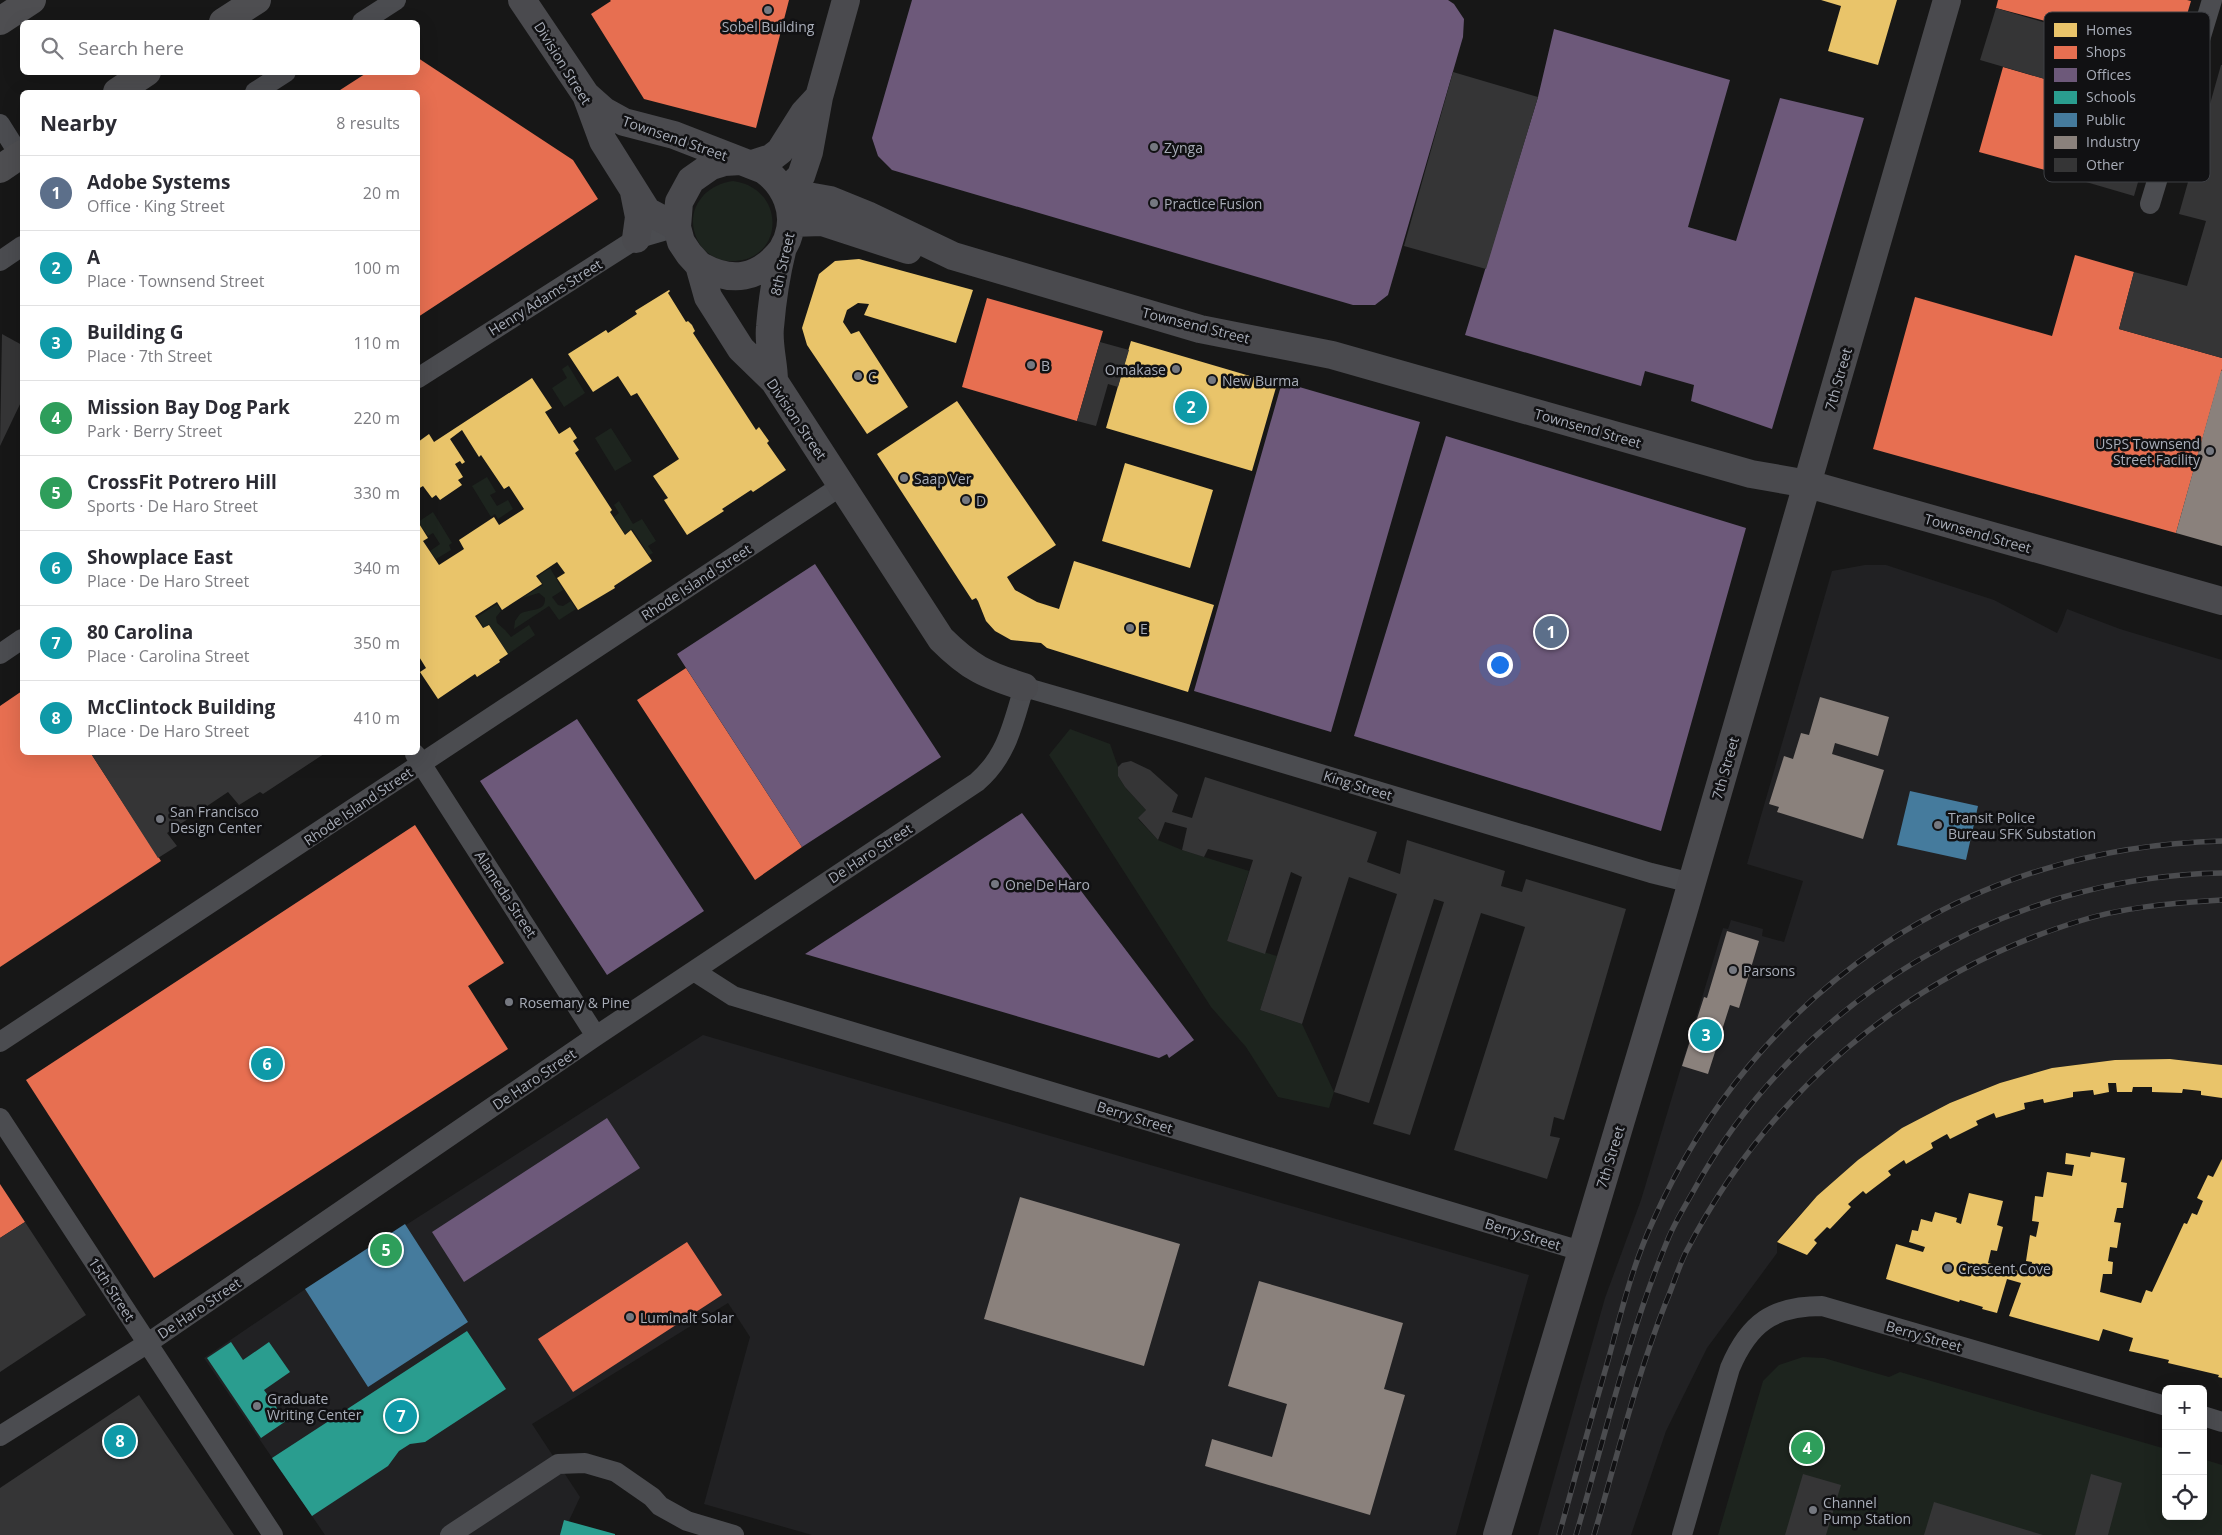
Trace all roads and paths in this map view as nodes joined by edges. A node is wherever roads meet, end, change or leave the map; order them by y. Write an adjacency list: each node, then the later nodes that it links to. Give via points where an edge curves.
1 (32, 0): 11 (highway)
2 (258, 0): 9 (highway)
3 (396, 0): 10 (street)
4 (522, 0): 16 (street, Division Street)
5 (846, 0): 17 (street)
6 (1947, 0): 39 (street, 7th Street)
7 (2212, 0): 8 (street)
8 (2208, 12)
9 (226, 20)
10 (365, 20)
11 (0, 21)
12 (142, 75): 14 (highway)
13 (281, 75): 15 (street)
14 (120, 90)
15 (258, 90)
16 (586, 95): 22 (street, Townsend Street, via 604,111 624,122 674,135); 25 (street, Division Street, via 603,140)
17 (819, 97): 19 (street); 22 (street, via 780,152 771,158)
18 (0, 124): 21 (street)
19 (809, 152): 26 (street, via 801,176); 27 (street, via 817,182)
20 (20, 155): 23 (highway, bridge)
21 (20, 156)
22 (747, 163): 26 (street, Townsend Street, via 773,177); 30 (street, via 724,162 711,166 691,180 679,202)
23 (0, 169)
24 (2157, 182): 28 (street)
25 (634, 190): 30 (street, Division Street, via 647,211); 31 (street, via 639,217)
26 (785, 192): 27 (street, Townsend Street); 29 (street, 8th Street)
27 (830, 200): 34 (street, Townsend Street)
28 (2150, 204)
29 (791, 223): 33 (street, 8th Street); 34 (street, Townsend Street, via 822,222 929,257)
30 (677, 227): 31 (street, Henry Adams Street); 36 (street, Division Street, via 681,242)
31 (636, 239): 37 (street, Henry Adams Street)
32 (20, 247): 35 (street)
33 (782, 250): 36 (street, via 762,269 750,274 723,276); 38 (street, 8th Street, via 770,328)
34 (953, 256): 39 (street, Townsend Street, via 1200,329 1332,355 1742,471)
35 (0, 261)
36 (699, 265): 38 (street, Division Street, via 708,297 741,349)
37 (420, 377)
38 (774, 381): 40 (street, Division Street)
39 (1808, 484): 41 (street, Townsend Street); 46 (street, 7th Street)
40 (841, 486): 44 (street, Division Street, via 941,639 979,671); 45 (street, Rhode Island Street)
41 (2222, 601)
42 (20, 640): 43 (street)
43 (0, 654)
44 (1024, 687): 46 (street, King Street); 47 (street, De Haro Street, via 1010,735 991,770)
45 (418, 758): 48 (street, Alameda Street); 49 (street, Rhode Island Street)
46 (1692, 883): 51 (street, 7th Street)
47 (694, 971): 48 (street, De Haro Street); 51 (street, Berry Street, via 733,996)
48 (596, 1036): 52 (street, De Haro Street)
49 (0, 1042)
50 (0, 1118): 52 (street, 15th Street)
51 (1582, 1251): 60 (street, 7th Street)
52 (148, 1343): 56 (street, De Haro Street); 57 (street, 15th Street)
53 (2162, 1405): 61 (street, Berry Street, via 1822,1306 1786,1309 1757,1325 1738,1348)
54 (2207, 1417): 55 (street)
55 (2222, 1422)
56 (0, 1436)
57 (273, 1535)
58 (450, 1535): 59 (street, via 558,1464 584,1463 616,1472 660,1506 687,1521)
59 (734, 1535)
60 (1497, 1535)
61 (1682, 1535)

